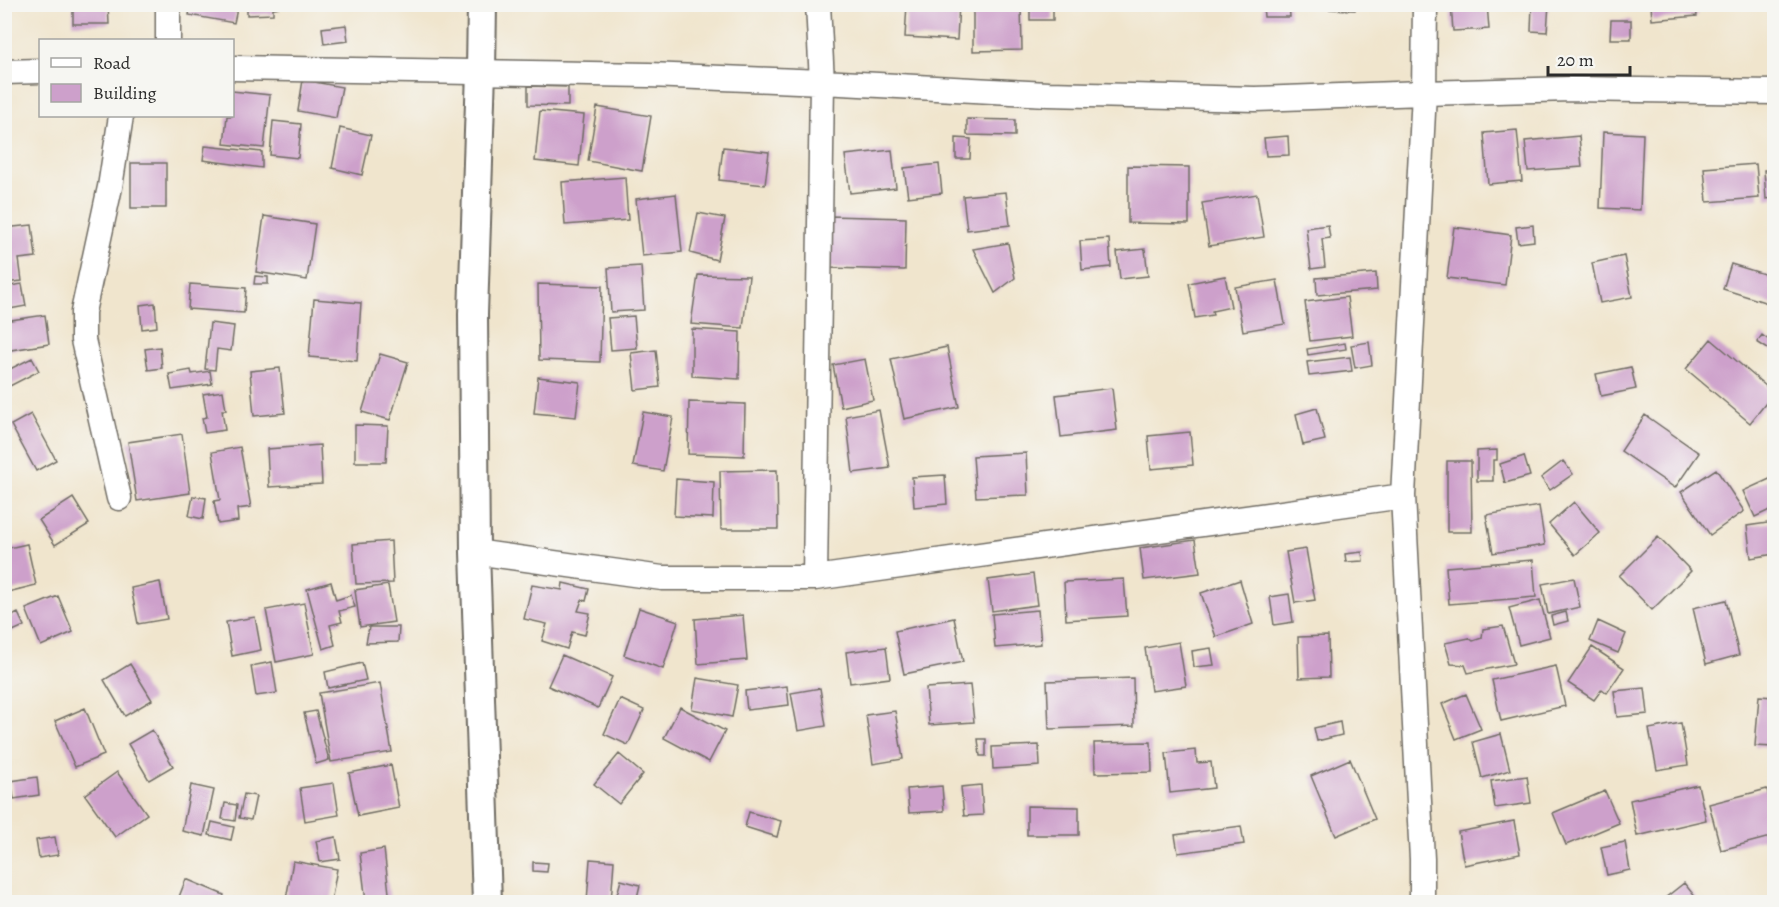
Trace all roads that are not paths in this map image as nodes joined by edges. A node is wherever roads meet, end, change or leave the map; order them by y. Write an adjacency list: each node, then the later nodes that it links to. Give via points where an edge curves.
1 (168, 4): 5 (street)
2 (482, 4): 8 (street)
3 (818, 4): 10 (street)
4 (1425, 4): 12 (street)
5 (168, 39)
6 (234, 68): 8 (street)
7 (39, 71): 9 (street)
8 (481, 71): 10 (street); 16 (street, via 473,314)
9 (4, 72)
10 (822, 82): 12 (street, via 1048,94 1255,99); 17 (street)
11 (1774, 92): 12 (street, via 1571,89)
12 (1424, 93): 14 (street)
13 (122, 117): 15 (street, via 83,312 84,340)
14 (1403, 496): 17 (street); 19 (street)
15 (119, 498)
16 (475, 552): 17 (street, via 662,578); 18 (street)
17 (815, 578)
18 (487, 903)
19 (1422, 903)

